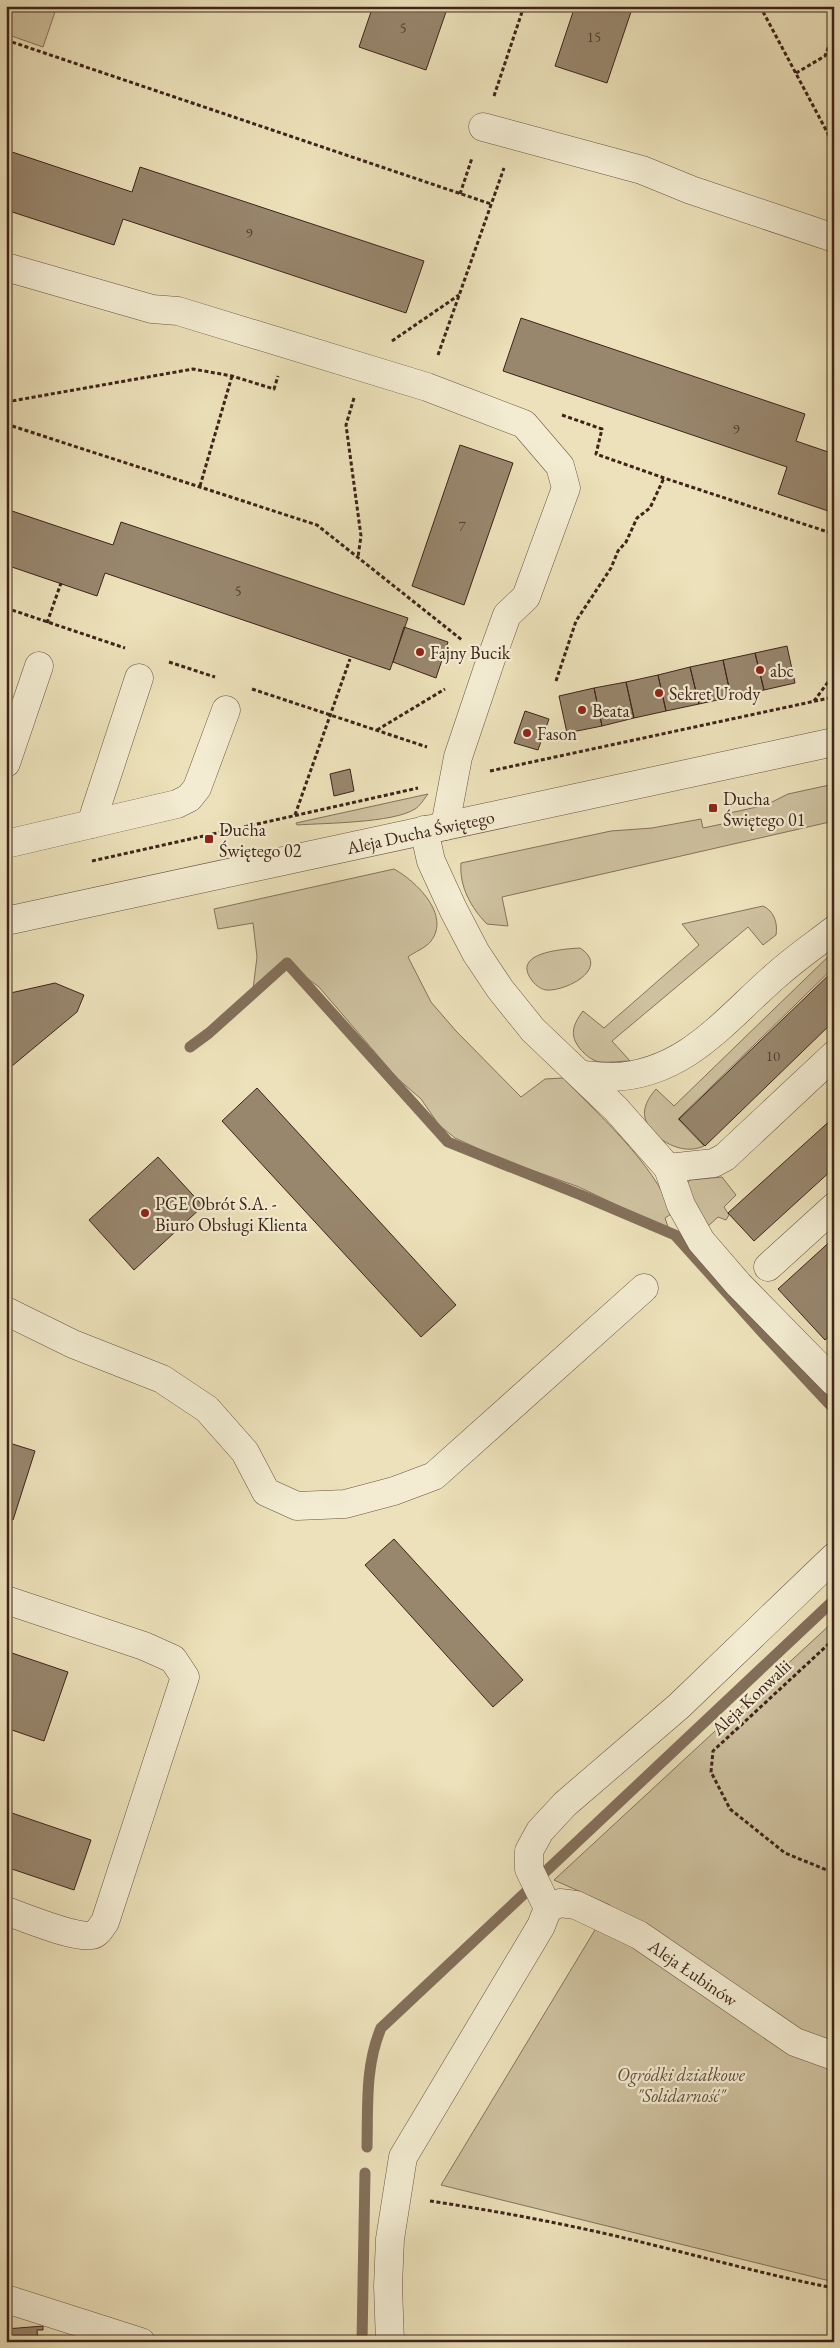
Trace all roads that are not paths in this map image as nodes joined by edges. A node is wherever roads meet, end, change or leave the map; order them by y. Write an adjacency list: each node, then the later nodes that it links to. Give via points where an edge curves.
1 (483, 127): 2 (street, via 642,170)
2 (834, 238)
3 (6, 267): 10 (street, via 152,309 178,311 427,387 524,424 560,466 566,488 526,597 507,615)
4 (39, 666): 8 (street)
5 (139, 678): 9 (street)
6 (226, 710): 9 (street, via 197,788 188,798 177,804)
7 (834, 742): 10 (street, Aleja Ducha Świętego)
8 (6, 763)
9 (91, 824): 11 (street)
10 (435, 828): 12 (street, Aleja Ducha Świętego); 15 (street, via 430,861 476,953 533,1030)
11 (6, 844)
12 (6, 921)
13 (834, 930): 15 (street, via 780,972 685,1056 641,1072 614,1076)
14 (834, 1055): 16 (street, via 725,1157 714,1163)
15 (583, 1075): 16 (street)
16 (668, 1168): 21 (street, via 680,1204 701,1241 739,1285)
17 (834, 1207): 18 (street)
18 (768, 1267)
19 (644, 1288): 20 (street, via 434,1476 345,1504 297,1506 266,1492 245,1452 207,1409 162,1380 73,1344)
20 (6, 1312)
21 (834, 1382)
22 (834, 1557): 24 (street, via 679,1706 565,1804 540,1831 529,1851 529,1869)
23 (6, 1600): 25 (street, via 144,1646 173,1659 185,1677 105,1922 97,1933 90,1936 61,1930)
24 (548, 1908): 26 (street, Aleja Łubinów, via 560,1903 576,1905 640,1935 796,2042); 29 (street, via 541,1926 403,2157 389,2258)
25 (6, 1911)
26 (834, 2056)
27 (6, 2299): 28 (street)
28 (141, 2342)
29 (390, 2342)

